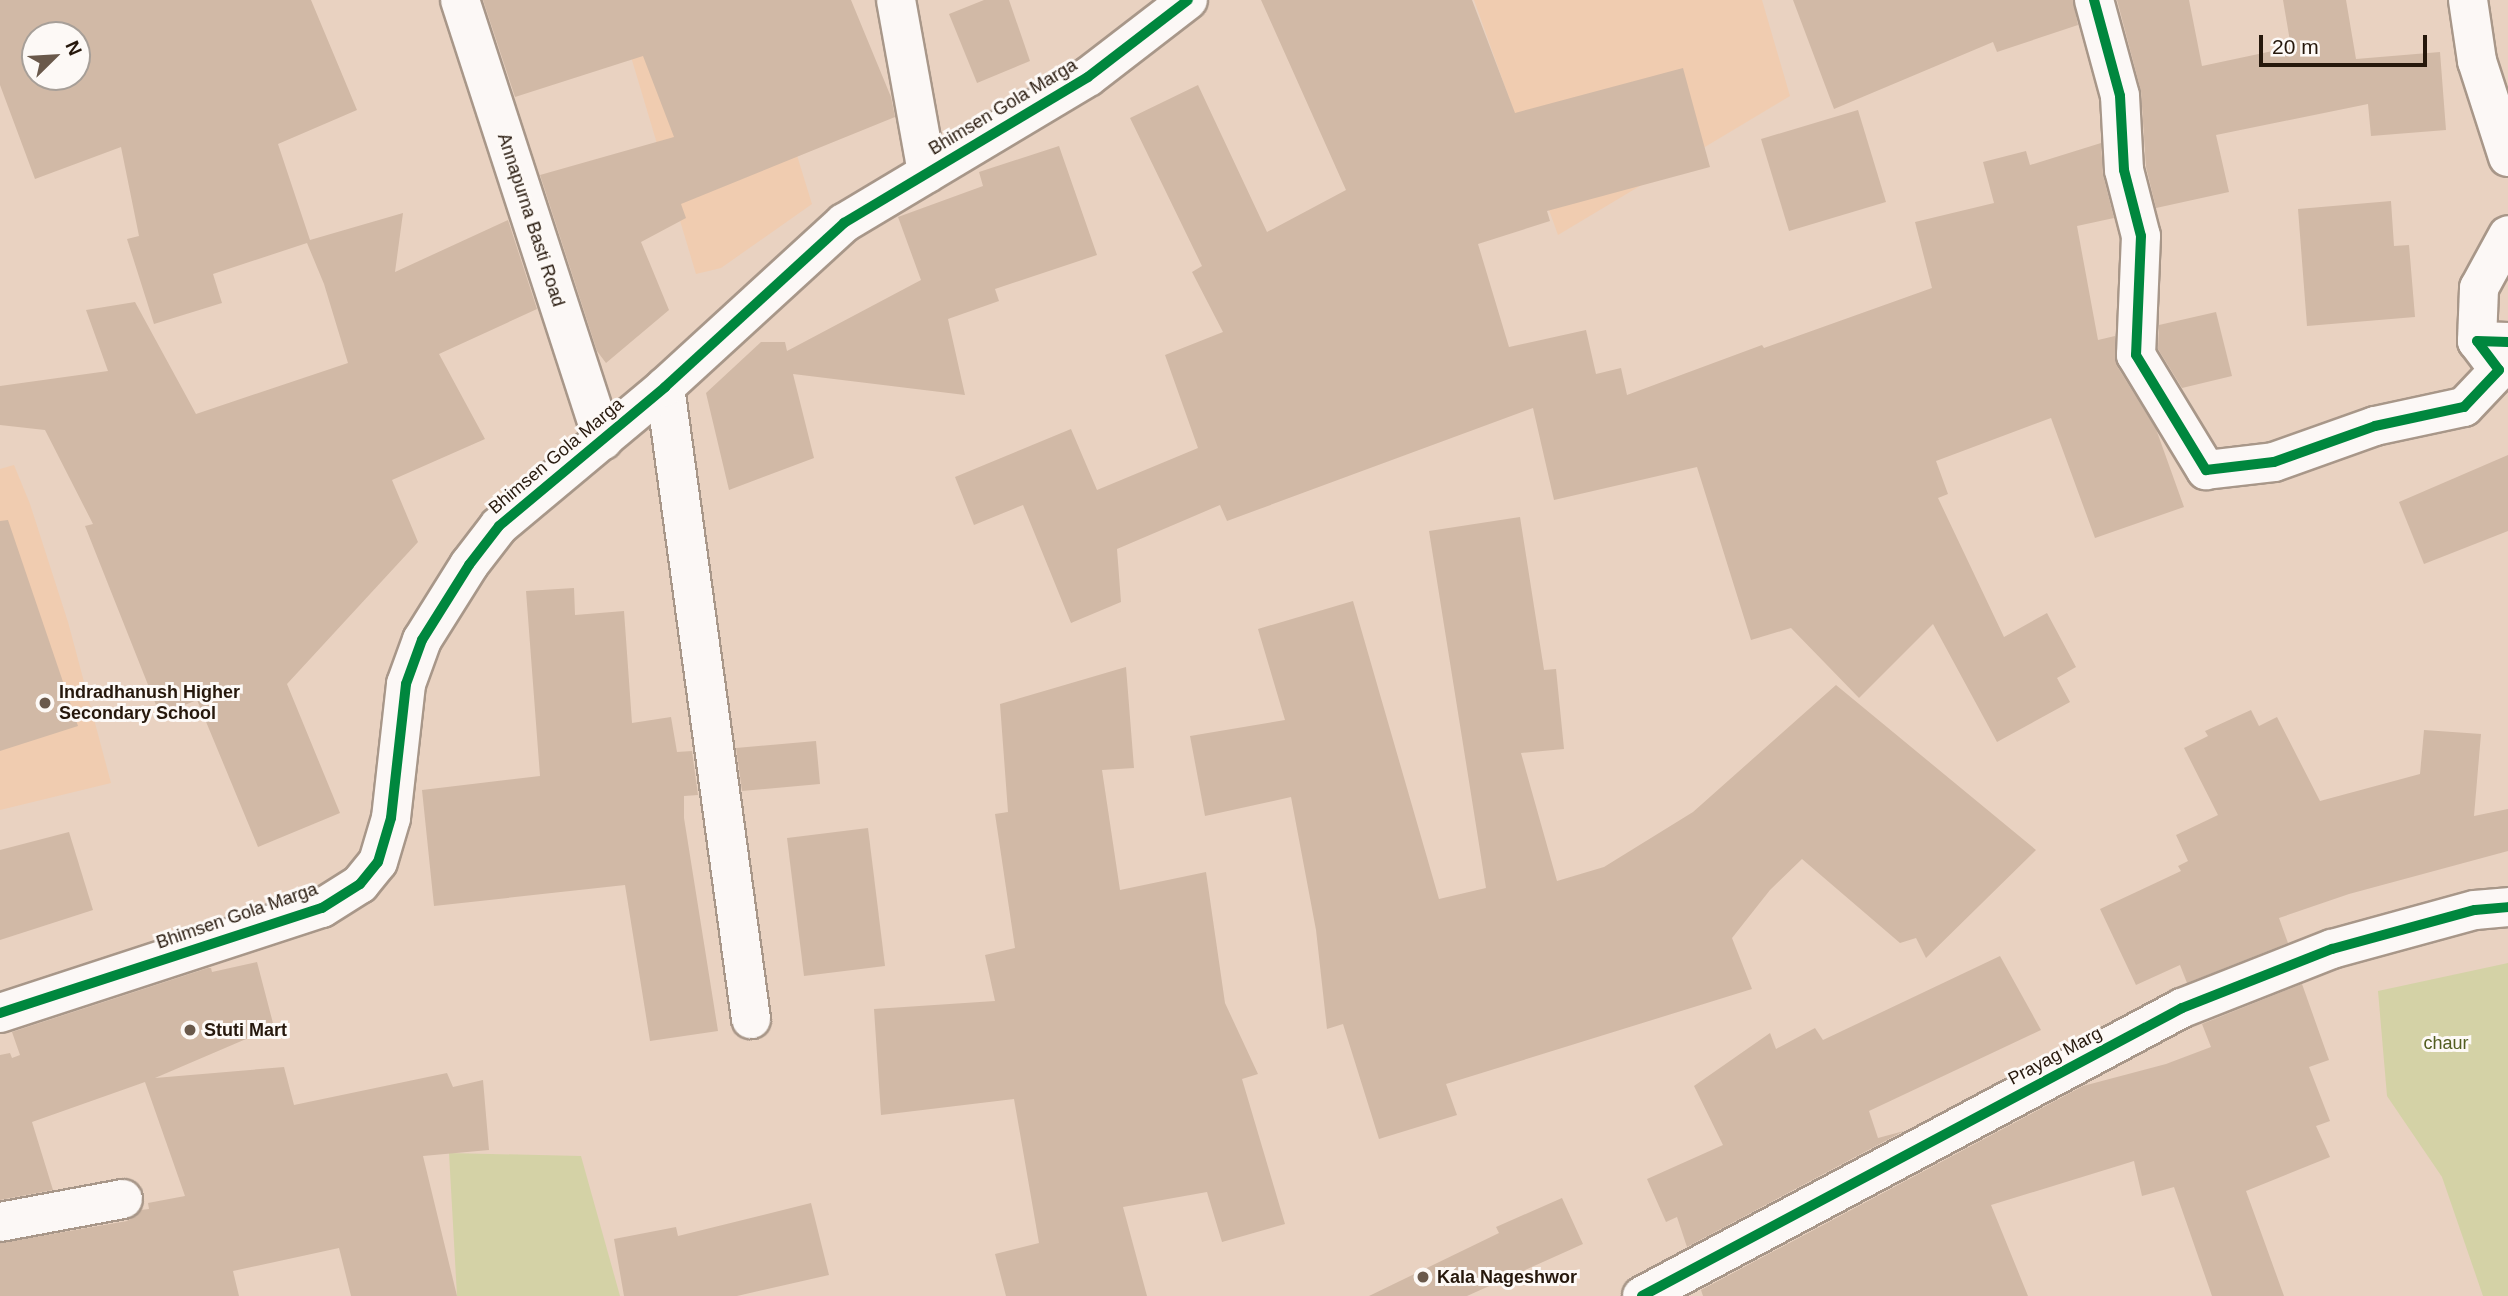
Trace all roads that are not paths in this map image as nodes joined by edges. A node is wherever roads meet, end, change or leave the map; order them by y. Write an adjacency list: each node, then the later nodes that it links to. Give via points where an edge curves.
1 (460, 0): 11 (street, Annapurna Basti Road)
2 (896, 0): 7 (street)
3 (1188, 0): 7 (street, Bhimsen Gola Marga, via 1088,77)
4 (2094, 0): 9 (street, via 2120,96 2124,170 2141,236 2136,355 2206,470 2274,462 2375,426 2464,407 2499,370)
5 (2468, 0): 6 (street, via 2477,61)
6 (2508, 158)
7 (927, 173): 10 (street, Bhimsen Gola Marga, via 844,223)
8 (2508, 235): 9 (street, via 2479,288)
9 (2493, 342)
10 (665, 387): 11 (street, Bhimsen Gola Marga); 14 (street)
11 (603, 440): 13 (street, Bhimsen Gola Marga, via 499,526 422,640 406,684 391,818 378,862 359,884 322,908)
12 (2508, 907): 17 (street, Prayag Marg, via 2475,910 2332,949 2182,1008 1770,1230)
13 (0, 1013)
14 (751, 1019)
15 (123, 1199): 16 (street)
16 (0, 1222)
17 (1686, 1284): 18 (street, Prayag Marg)
18 (1642, 1296)

